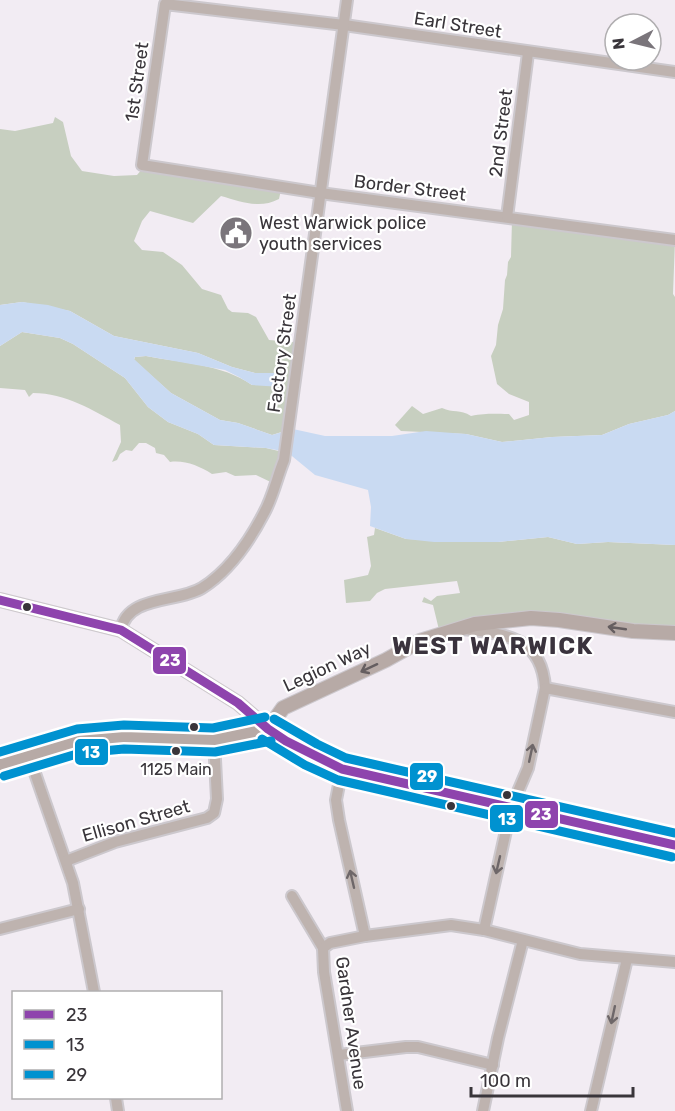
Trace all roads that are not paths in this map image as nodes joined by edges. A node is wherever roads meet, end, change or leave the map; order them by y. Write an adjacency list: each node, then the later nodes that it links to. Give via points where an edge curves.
1 (347, 0): 3 (street, Factory Street)
2 (165, 4): 3 (street, Earl Street); 6 (street, 1st Street)
3 (344, 25): 4 (street, Earl Street); 7 (street, Factory Street)
4 (528, 53): 5 (street, Earl Street); 8 (street, 2nd Street)
5 (675, 72)
6 (142, 165): 7 (street, Border Street)
7 (320, 193): 8 (street, Border Street); 12 (street, Factory Street, via 284,460 265,512 222,573 201,589 135,608 123,620)
8 (507, 217): 9 (street, Border Street)
9 (675, 240)
10 (0, 600): 12 (main road)
11 (462, 629): 13 (main road, Legion Way, one-way to 11, via 531,618); 14 (street, via 504,634 523,643 540,663); 16 (main road, Legion Way, one-way to 16, via 420,641 284,708)
12 (121, 630): 16 (main road, via 238,703)
13 (675, 633)
14 (545, 688): 15 (street); 21 (street, one-way to 14, via 528,768)
15 (675, 712)
16 (268, 729): 17 (main road); 20 (main road)
17 (214, 740): 18 (main road, via 101,738); 23 (street, Ellison Street, via 214,813)
18 (29, 756): 19 (main road); 23 (street)
19 (0, 765)
20 (342, 769): 21 (main road); 28 (street, one-way to 20, via 336,800)
21 (511, 808): 22 (main road); 27 (street, one-way to 27)
22 (675, 845)
23 (66, 861): 25 (street)
24 (292, 896): 30 (street)
25 (79, 909): 26 (street); 33 (street)
26 (0, 929)
27 (484, 930): 28 (street, Gardner Avenue, via 451,925); 29 (street, Gardner Avenue)
28 (364, 936): 30 (street, Gardner Avenue)
29 (523, 940): 31 (street, Gardner Avenue, via 580,954); 35 (street)
30 (323, 948): 34 (street, Gardner Avenue)
31 (627, 958): 32 (street, Gardner Avenue); 38 (street, one-way to 38)
32 (675, 962)
33 (94, 991)
34 (339, 1055): 35 (street, via 418,1047); 36 (street, Gardner Avenue)
35 (493, 1065): 37 (street)
36 (347, 1111)
37 (483, 1111)
38 (591, 1111)

